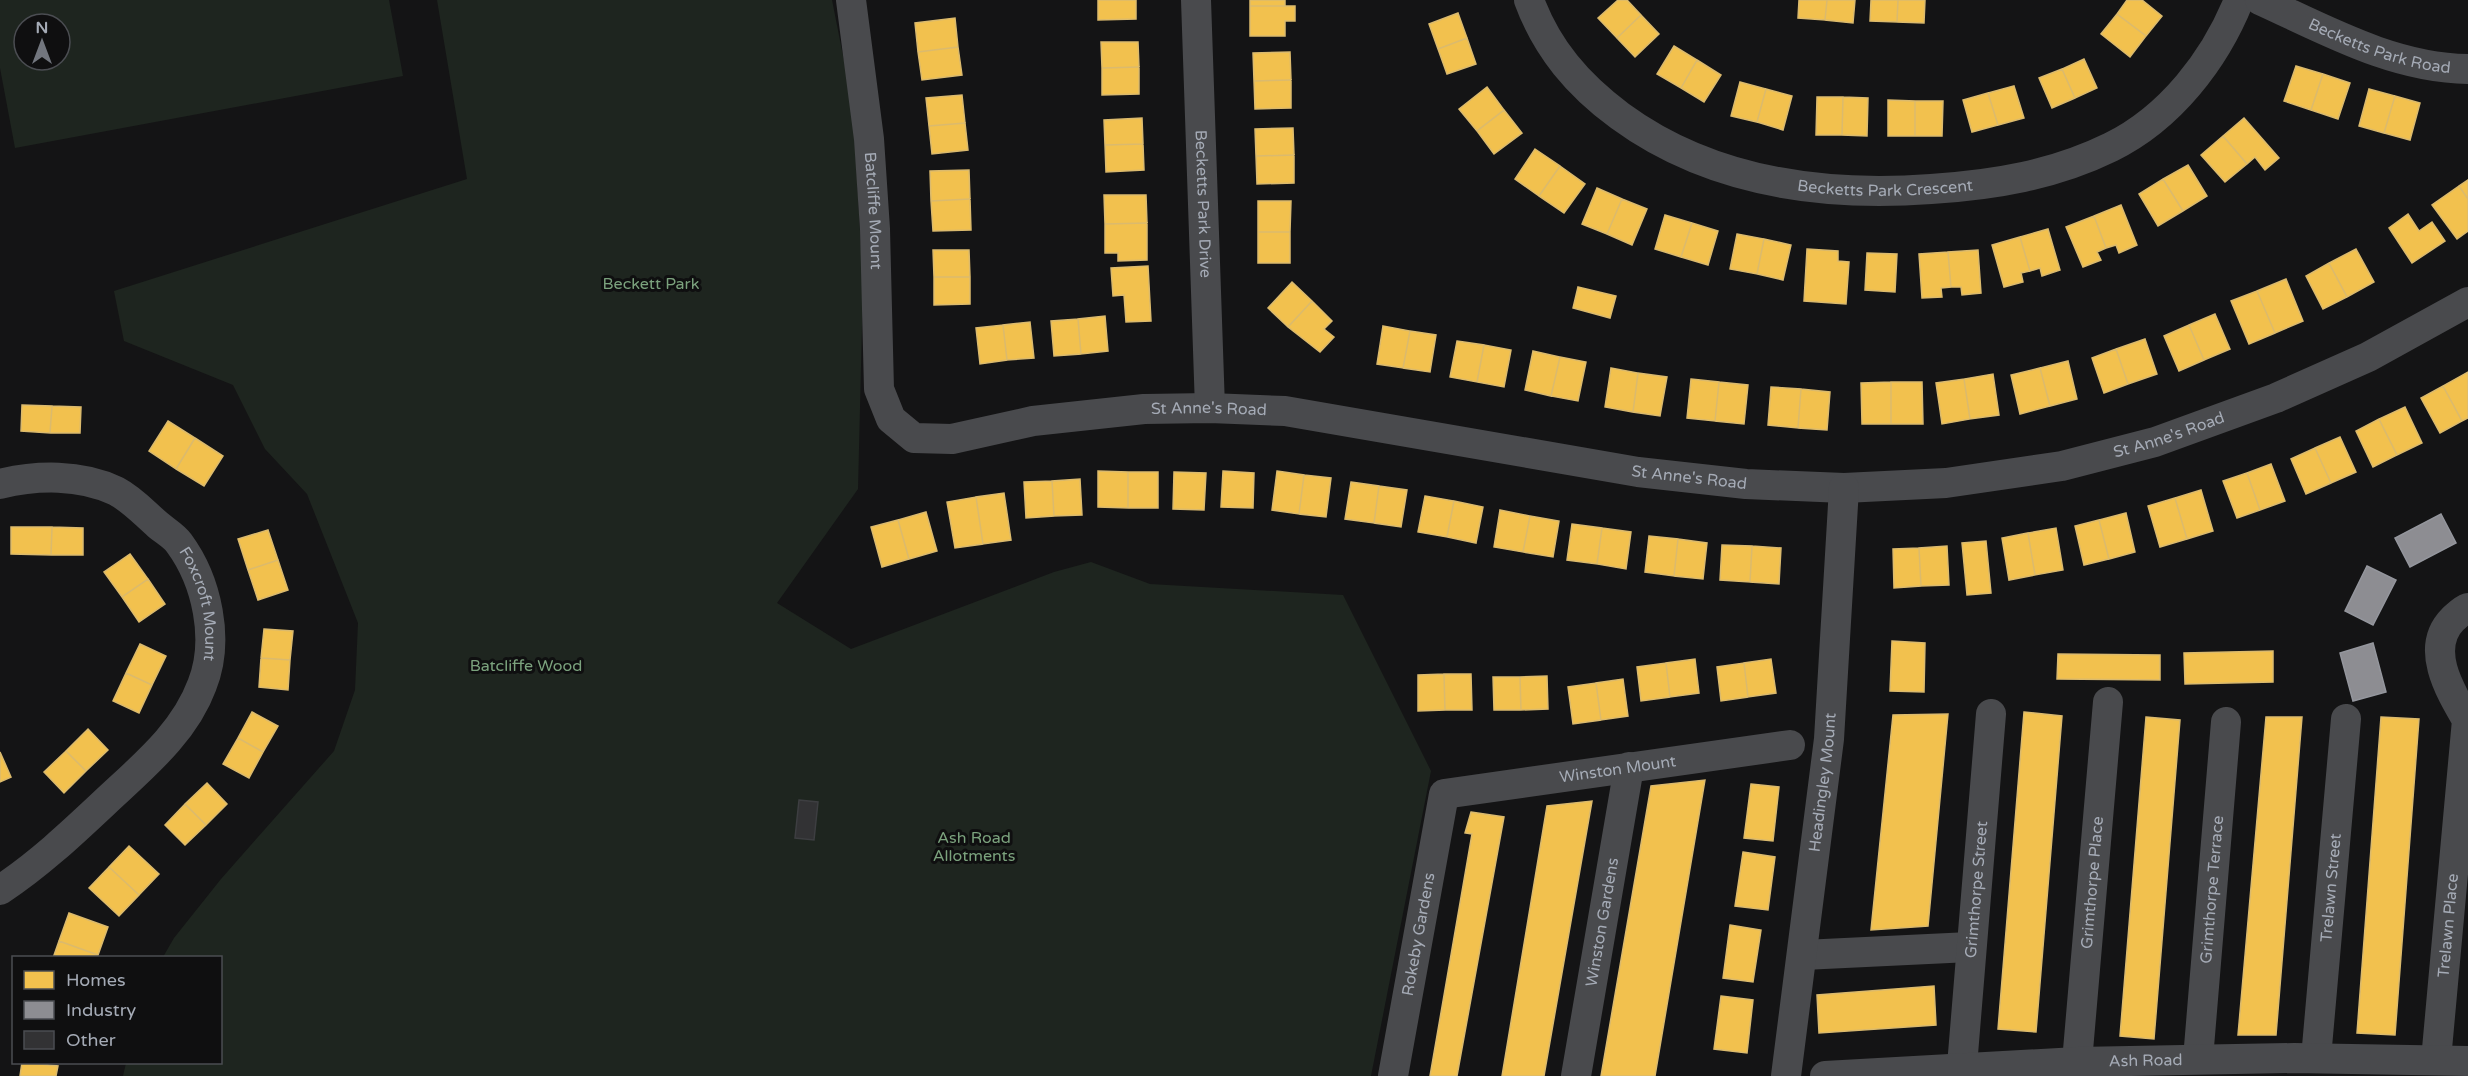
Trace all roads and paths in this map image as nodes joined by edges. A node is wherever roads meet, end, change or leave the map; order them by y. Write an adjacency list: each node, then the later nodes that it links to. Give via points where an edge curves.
1 (851, 0): 9 (street, Batcliffe Mount, via 870,150 878,379)
2 (1196, 0): 8 (street, Becketts Park Drive)
3 (1529, 0): 4 (street, Becketts Park Crescent, via 1552,49 1574,76 1641,131 1719,169 1783,184 1860,191 2019,180 2112,147 2144,127 2206,65)
4 (2239, 0)
5 (2260, 0): 6 (street, Becketts Park Road, via 2373,52)
6 (2468, 69)
7 (2468, 302): 11 (street, St Anne's Road, via 2368,357 2276,398 2154,442 2062,466 1946,483)
8 (1210, 408): 9 (street, St Anne's Road, via 1033,421 934,441 914,438); 11 (street, St Anne's Road, via 1285,411 1638,472 1746,484)
9 (891, 418)
10 (0, 484): 21 (street, Foxcroft Mount, via 63,477 114,491 140,507 178,542 205,594 209,654 203,685 183,722 150,761 57,847)
11 (1844, 488): 23 (street, Headingley Mount, via 1831,717)
12 (2468, 608): 16 (street, via 2445,628 2439,648 2447,686)
13 (2108, 702): 27 (street, Grimthorpe Place)
14 (1990, 714): 22 (street, Grimthorpe Street)
15 (2346, 719): 28 (street, Trelawn Street)
16 (2467, 720): 25 (street, Trelawn Place)
17 (2226, 722): 24 (street, Grimthorpe Terrace)
18 (1790, 745): 19 (street, Winston Mount)
19 (1629, 767): 20 (street, Winston Mount); 31 (street, Winston Gardens)
20 (1444, 794): 30 (street, Rokeby Gardens)
21 (0, 890)
22 (1970, 947): 23 (street); 29 (street, Grimthorpe Street)
23 (1803, 955): 32 (street, Headingley Mount)
24 (2198, 1059): 27 (street, Ash Road); 28 (street, Ash Road)
25 (2436, 1060): 26 (street, Ash Road); 28 (street, Ash Road)
26 (2468, 1061)
27 (2077, 1062): 29 (street, Ash Road)
28 (2302, 1064)
29 (1962, 1066): 33 (street, Ash Road)
30 (1393, 1076)
31 (1576, 1076)
32 (1786, 1076)
33 (1825, 1076)

